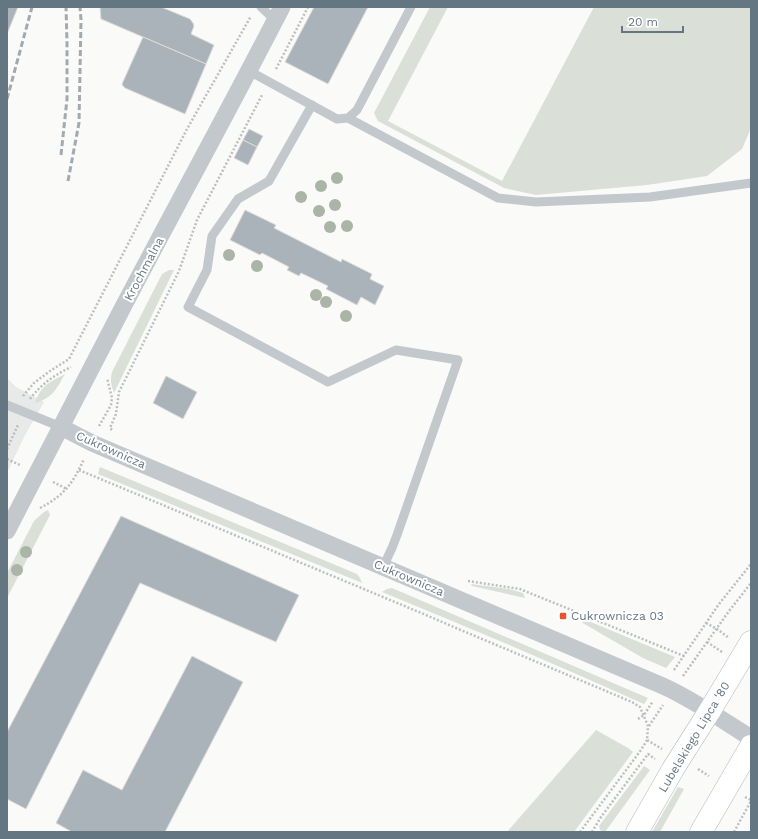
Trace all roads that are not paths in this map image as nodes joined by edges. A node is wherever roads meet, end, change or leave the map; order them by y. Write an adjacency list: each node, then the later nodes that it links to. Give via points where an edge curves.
1 (411, 7): 6 (lane, via 358,110)
2 (257, 9): 3 (lane)
3 (279, 13): 4 (street, Krochmalna)
4 (249, 71): 5 (lane); 9 (street, Krochmalna)
5 (312, 105): 6 (lane, via 337,119); 11 (lane, via 269,181 238,199 212,236 207,270 188,307 328,382 396,350 458,360 397,535)
6 (348, 118): 7 (lane, via 498,198 536,202 650,197)
7 (751, 182)
8 (16, 408): 9 (lane)
9 (61, 427): 10 (street, Krochmalna); 11 (street, Cukrownicza)
10 (7, 531)
11 (383, 567): 13 (street, Cukrownicza, via 668,688)
12 (751, 642): 13 (main road, Lubelskiego Lipca '80)
13 (709, 712): 14 (street, Cukrownicza); 16 (main road, Lubelskiego Lipca '80)
14 (751, 738)
15 (751, 746): 17 (main road)
16 (637, 832)
17 (701, 832)

